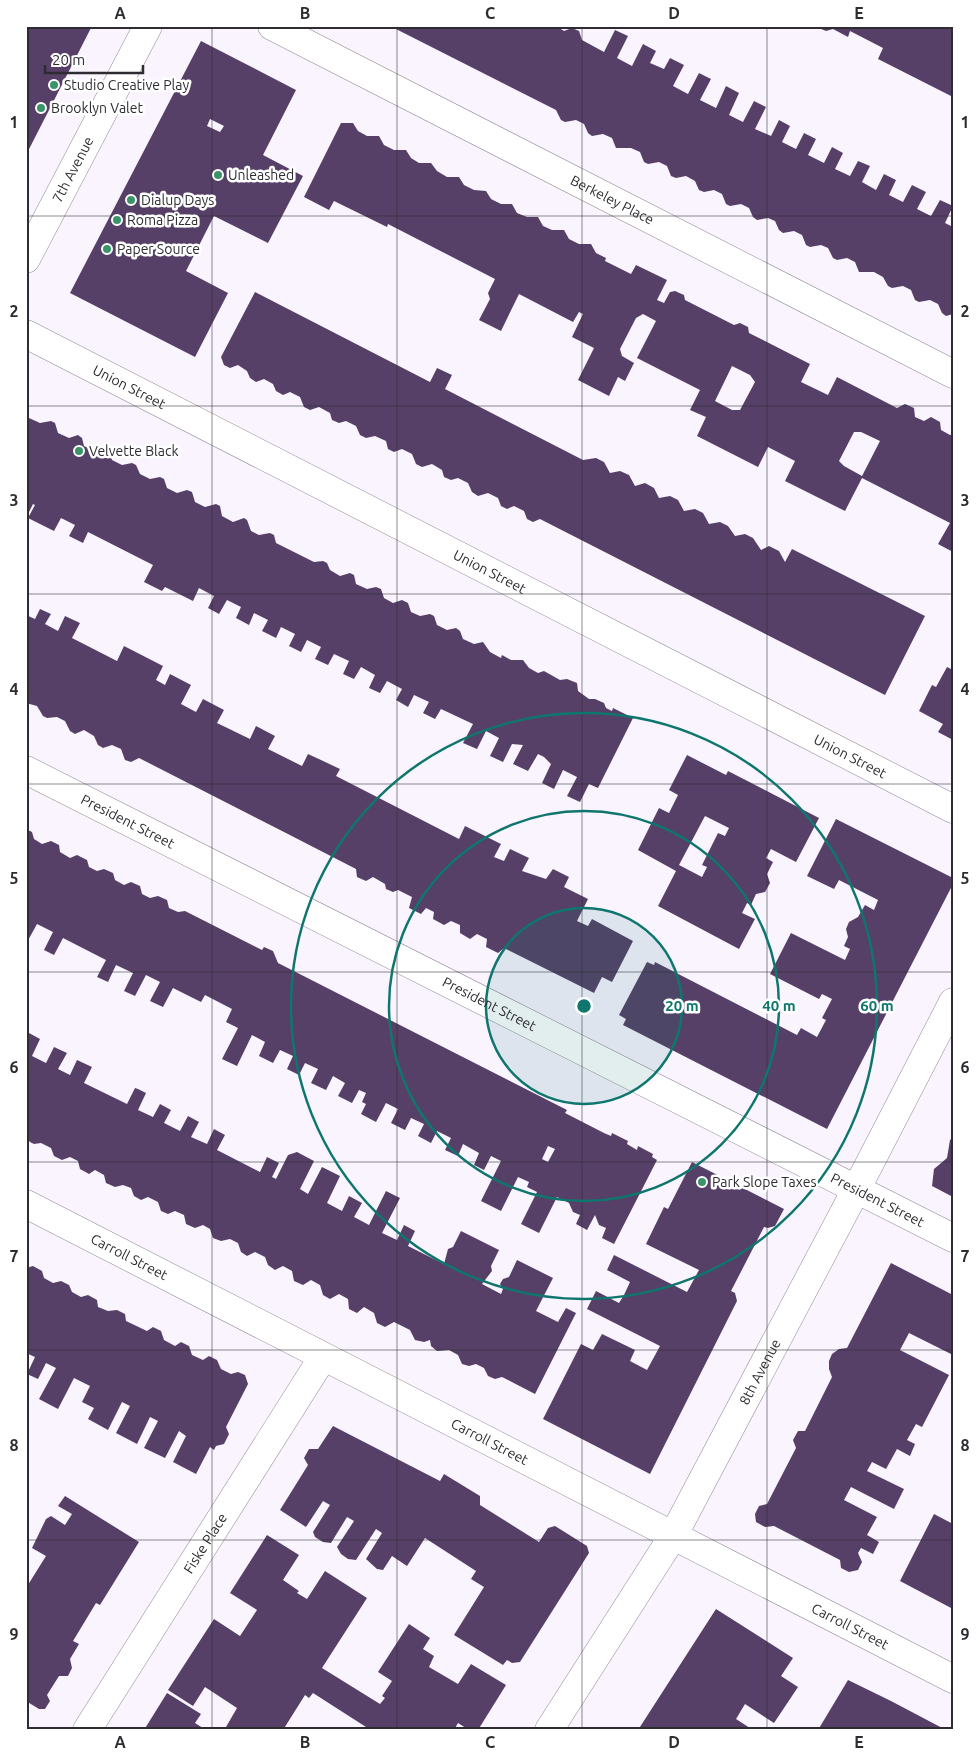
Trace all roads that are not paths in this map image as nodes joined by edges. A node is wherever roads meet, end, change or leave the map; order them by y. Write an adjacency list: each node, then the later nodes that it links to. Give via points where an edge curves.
1 (148, 26): 3 (street, 7th Avenue)
2 (272, 26): 5 (street, Berkeley Place)
3 (26, 259)
4 (26, 334): 7 (street, Union Street)
5 (953, 374)
6 (26, 770): 9 (street, President Street)
7 (953, 809)
8 (953, 1002): 9 (street, 8th Avenue)
9 (857, 1188): 11 (street, President Street); 13 (street, 8th Avenue)
10 (26, 1204): 12 (street, Carroll Street)
11 (953, 1238)
12 (323, 1357): 13 (street, Carroll Street); 15 (street, Fiske Place)
13 (673, 1536): 14 (street, Carroll Street); 16 (street, 8th Avenue)
14 (953, 1679)
15 (87, 1730)
16 (550, 1730)

